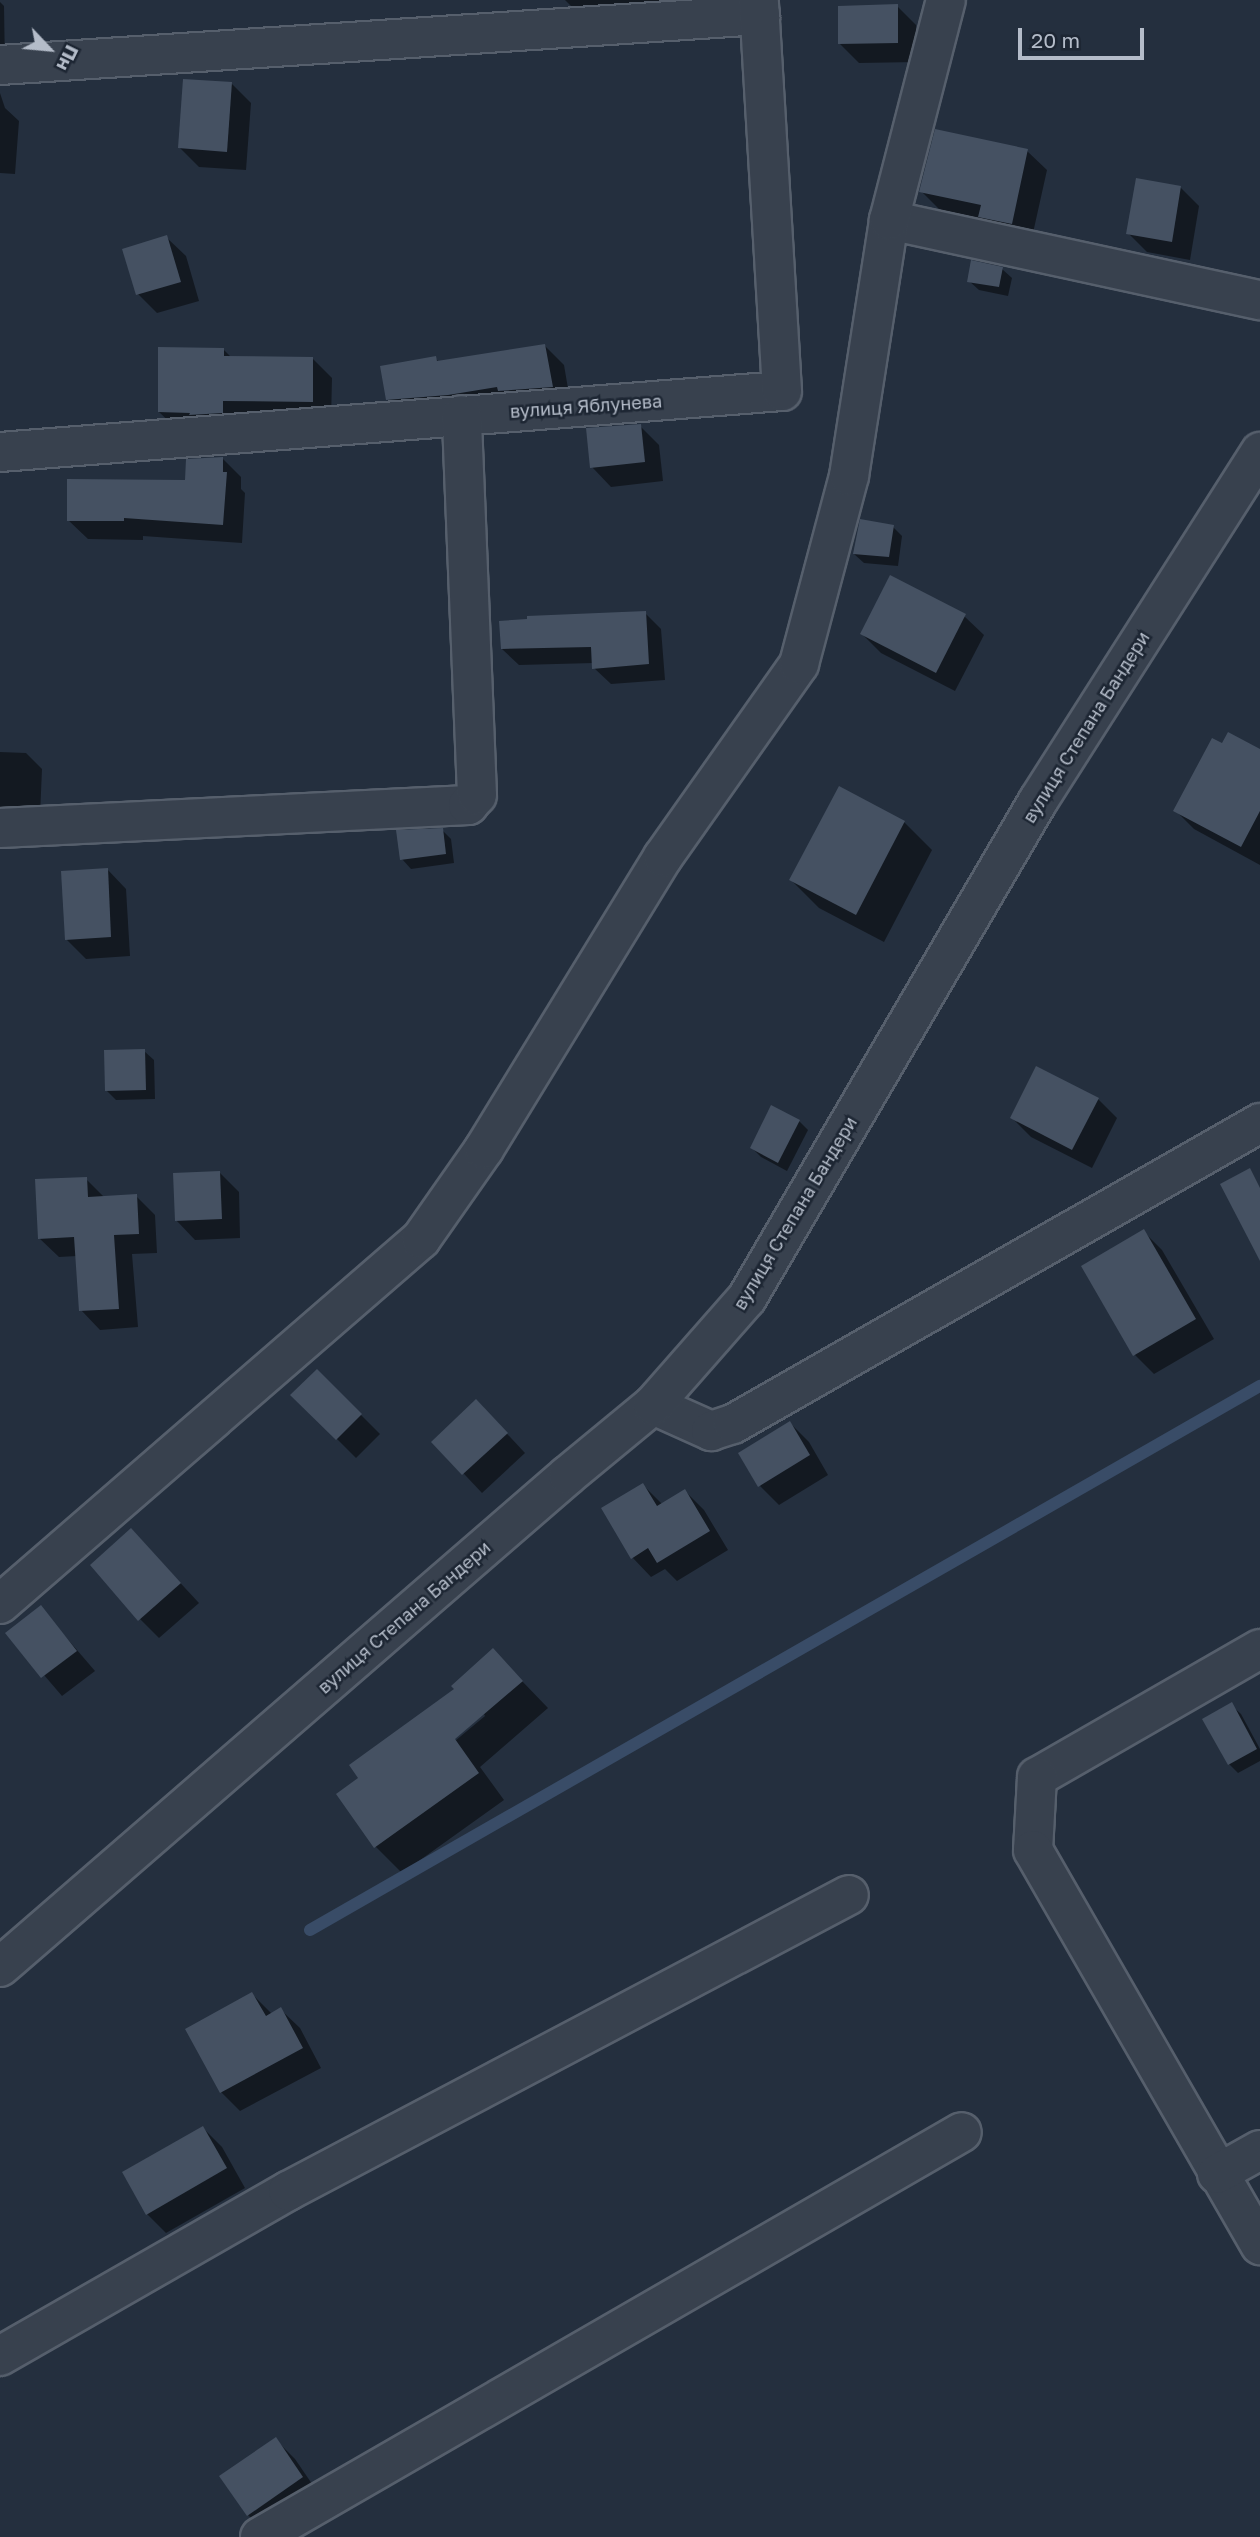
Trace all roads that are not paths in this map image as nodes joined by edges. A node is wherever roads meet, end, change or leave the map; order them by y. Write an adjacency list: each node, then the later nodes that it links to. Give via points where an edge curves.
1 (946, 0): 4 (street)
2 (760, 8): 3 (street); 6 (street, вулиця Яблунева, via 782,391)
3 (0, 65)
4 (889, 220): 5 (street); 12 (street, via 849,476 799,664 663,857 484,1149 421,1239)
5 (1260, 300)
6 (462, 415): 7 (street, вулиця Яблунева); 9 (street, via 477,795 468,805)
7 (0, 452)
8 (1260, 452): 11 (street, вулиця Степана Бандери, via 1038,801 747,1298)
9 (0, 828)
10 (1260, 1123): 11 (street, via 733,1424 711,1431)
11 (653, 1405): 15 (street, вулиця Степана Бандери)
12 (0, 1604)
13 (1260, 1649): 18 (street, via 1037,1777 1033,1850)
14 (849, 1895): 20 (street, via 288,2191)
15 (0, 1967)
16 (962, 2132): 21 (street)
17 (1260, 2150): 18 (street)
18 (1217, 2174): 19 (street)
19 (1260, 2245)
20 (0, 2356)
21 (260, 2537)

